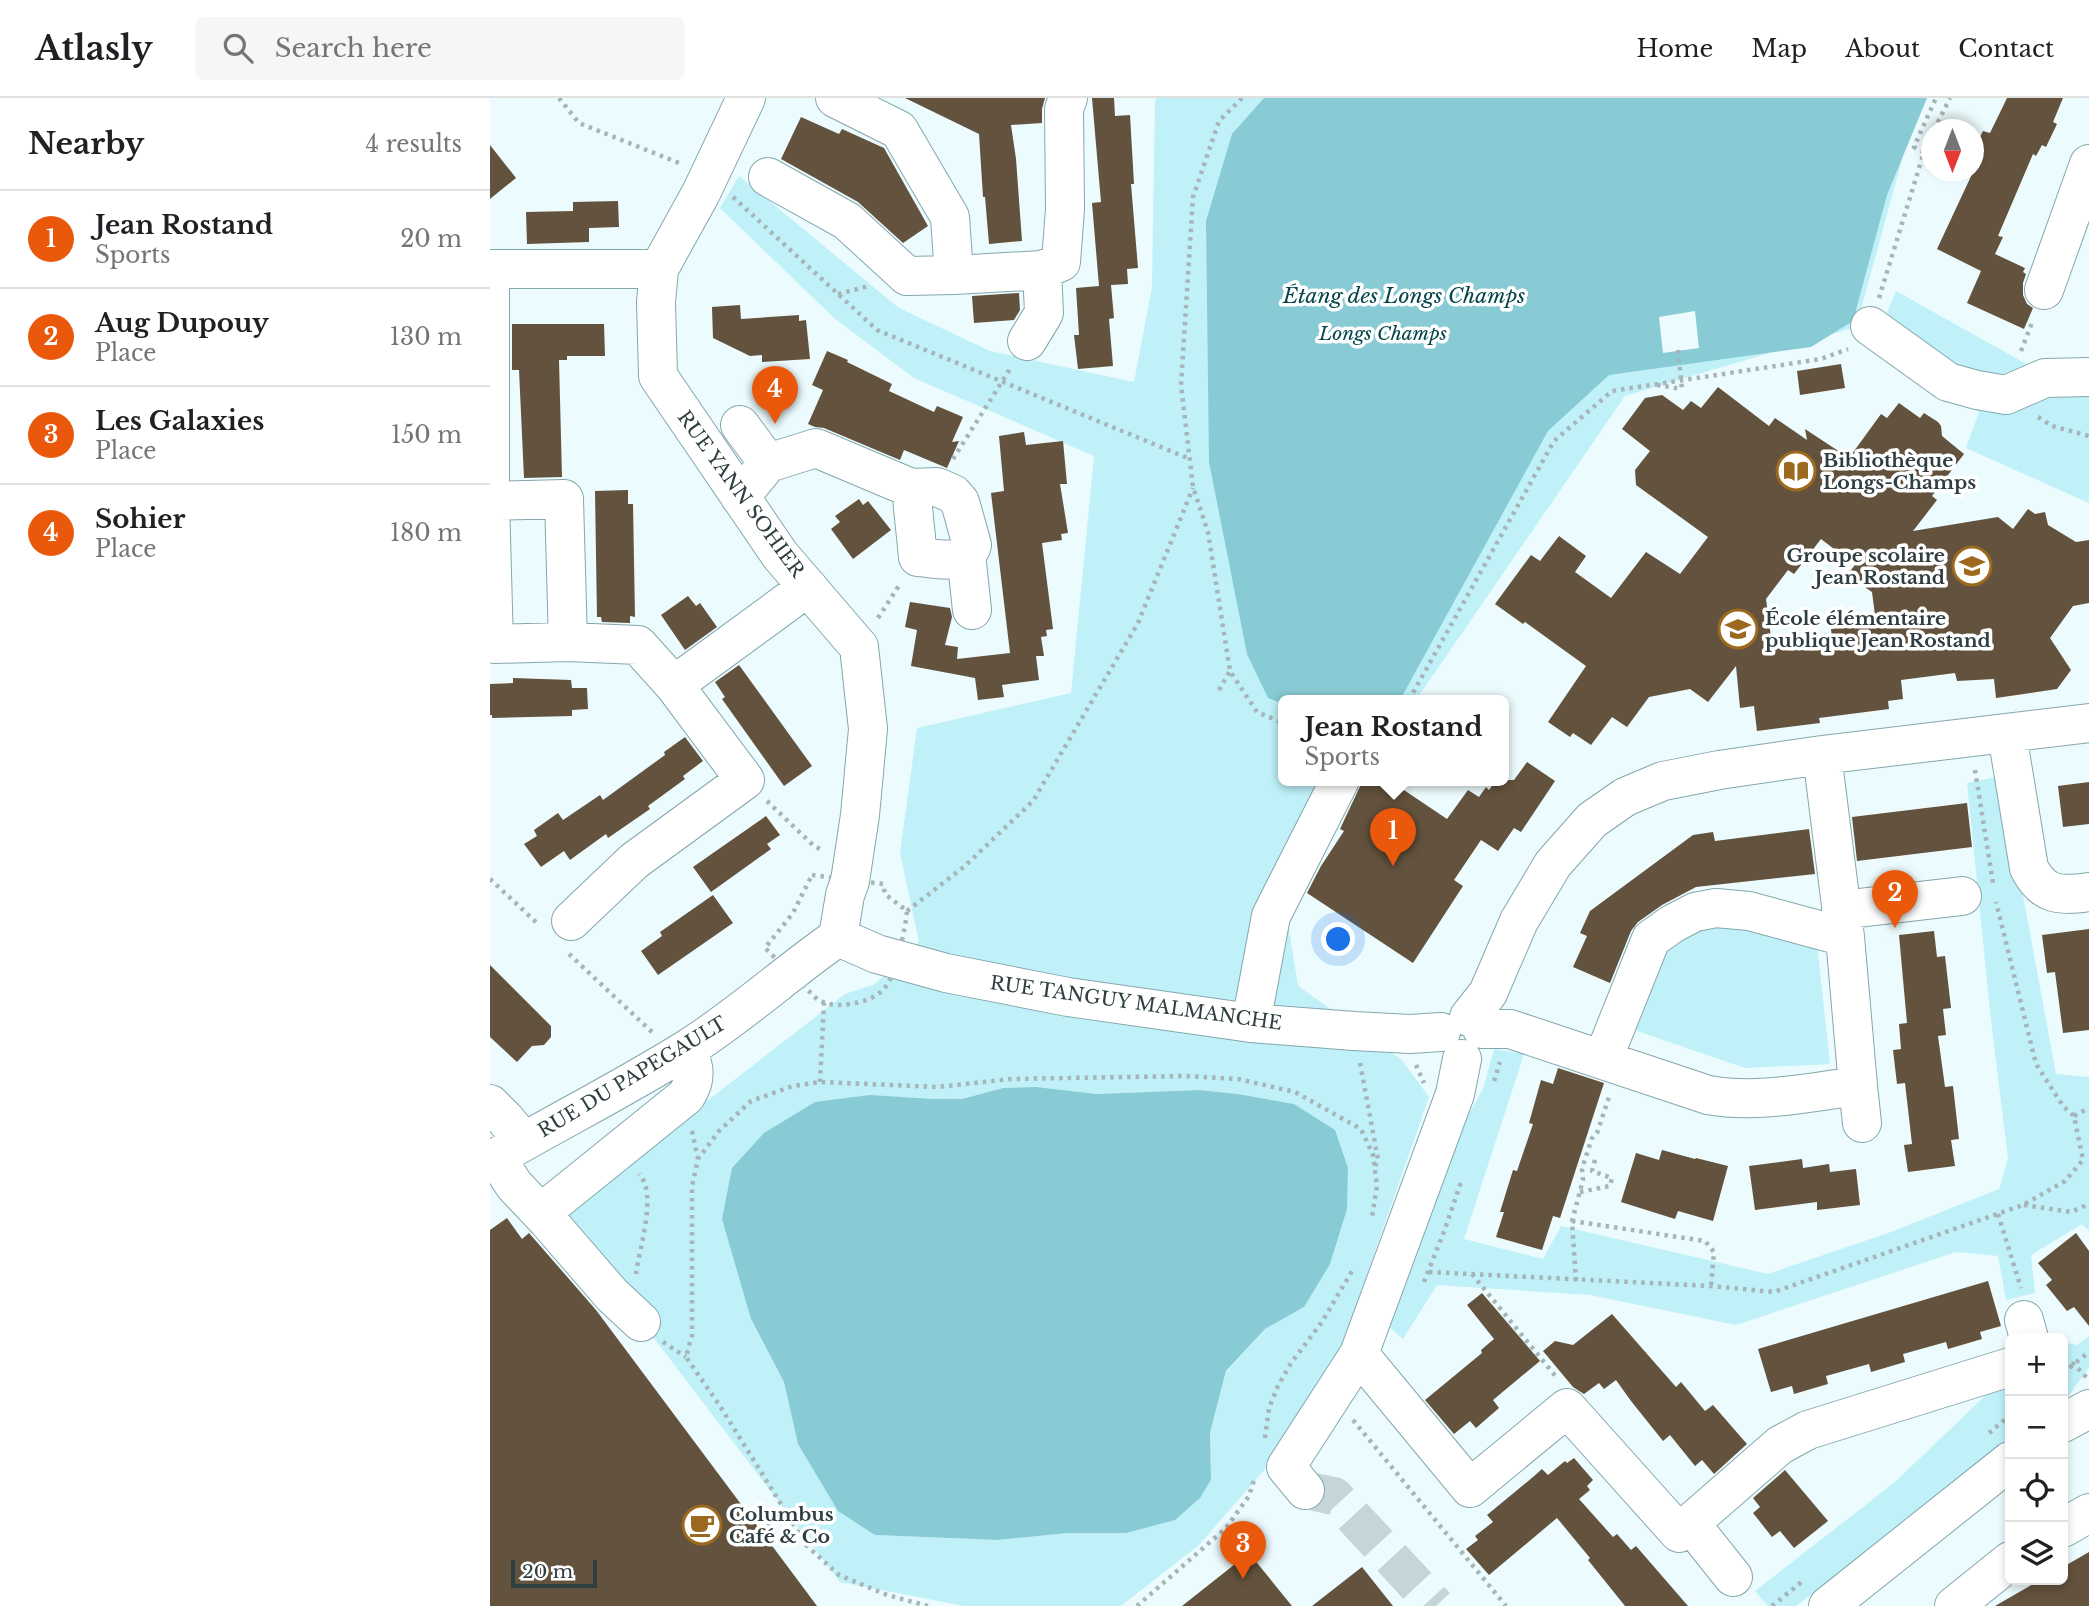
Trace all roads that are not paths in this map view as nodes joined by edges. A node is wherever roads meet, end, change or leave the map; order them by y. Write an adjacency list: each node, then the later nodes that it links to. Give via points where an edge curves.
1 (746, 98): 7 (street, RUE YANN SOHIER)
2 (835, 98): 9 (street, via 898,130 950,217)
3 (1068, 98): 8 (street, via 1064,109 1061,262)
4 (2089, 164): 10 (street)
5 (768, 177): 9 (street, via 847,221 907,276)
6 (490, 269): 7 (street); 18 (street)
7 (659, 269): 17 (street, RUE YANN SOHIER, via 658,376)
8 (1042, 270): 9 (street); 12 (street, via 1044,313)
9 (954, 275)
10 (2044, 290)
11 (1870, 326): 13 (street, via 1948,382 2006,395 2045,378)
12 (1027, 341)
13 (2089, 377)
14 (740, 425): 15 (street)
15 (768, 463): 16 (street, via 816,448); 17 (street)
16 (924, 488): 19 (street, via 953,495 960,502 972,545); 19 (street, via 918,557 951,559)
17 (740, 497): 20 (street, RUE YANN SOHIER)
18 (490, 501): 22 (street, via 564,499); 23 (street)
19 (966, 554): 21 (street)
20 (808, 587): 24 (street); 33 (street, RUE YANN SOHIER, via 859,647 868,729 860,815)
21 (972, 610)
22 (568, 642): 23 (street); 24 (street, via 638,645)
23 (492, 644)
24 (674, 685): 32 (street, via 745,780 634,861)
25 (2089, 723): 26 (street)
26 (2007, 734): 27 (street); 29 (street, via 2029,868 2036,882 2058,894)
27 (1822, 755): 31 (street); 35 (street, via 1663,781 1625,797 1592,820 1553,864 1519,921)
28 (1337, 786): 34 (street, via 1271,916)
29 (2089, 892)
30 (1962, 896): 31 (street)
31 (1843, 923): 37 (street, via 1716,908 1672,924 1651,939); 37 (street, via 1860,1105 1708,1095)
32 (559, 933)
33 (838, 937): 34 (street, RUE TANGUY MALMANCHE, via 946,974); 36 (street, RUE DU PAPEGAULT, via 731,1018)
34 (1251, 1023): 35 (street, RUE TANGUY MALMANCHE, via 1410,1034)
35 (1473, 1033): 37 (street); 42 (street)
36 (672, 1042): 39 (street, RUE DU PAPEGAULT); 40 (street, via 695,1074 686,1096)
37 (1611, 1062)
38 (490, 1104): 39 (street, via 506,1120)
39 (503, 1153): 40 (street, via 513,1185)
40 (541, 1213): 41 (street)
41 (641, 1322)
42 (1359, 1354): 47 (street, via 1286,1467); 49 (street, via 1470,1488 1567,1408 1679,1533)
43 (2005, 1369): 49 (street, via 1808,1430 1780,1445)
44 (2089, 1409): 45 (street)
45 (2068, 1420)
46 (2005, 1465): 53 (street)
47 (1305, 1490)
48 (2089, 1513): 50 (street)
49 (1690, 1523): 52 (street)
50 (2068, 1525)
51 (2005, 1565): 54 (street)
52 (1733, 1577)
53 (1828, 1606)
54 (1954, 1606)

